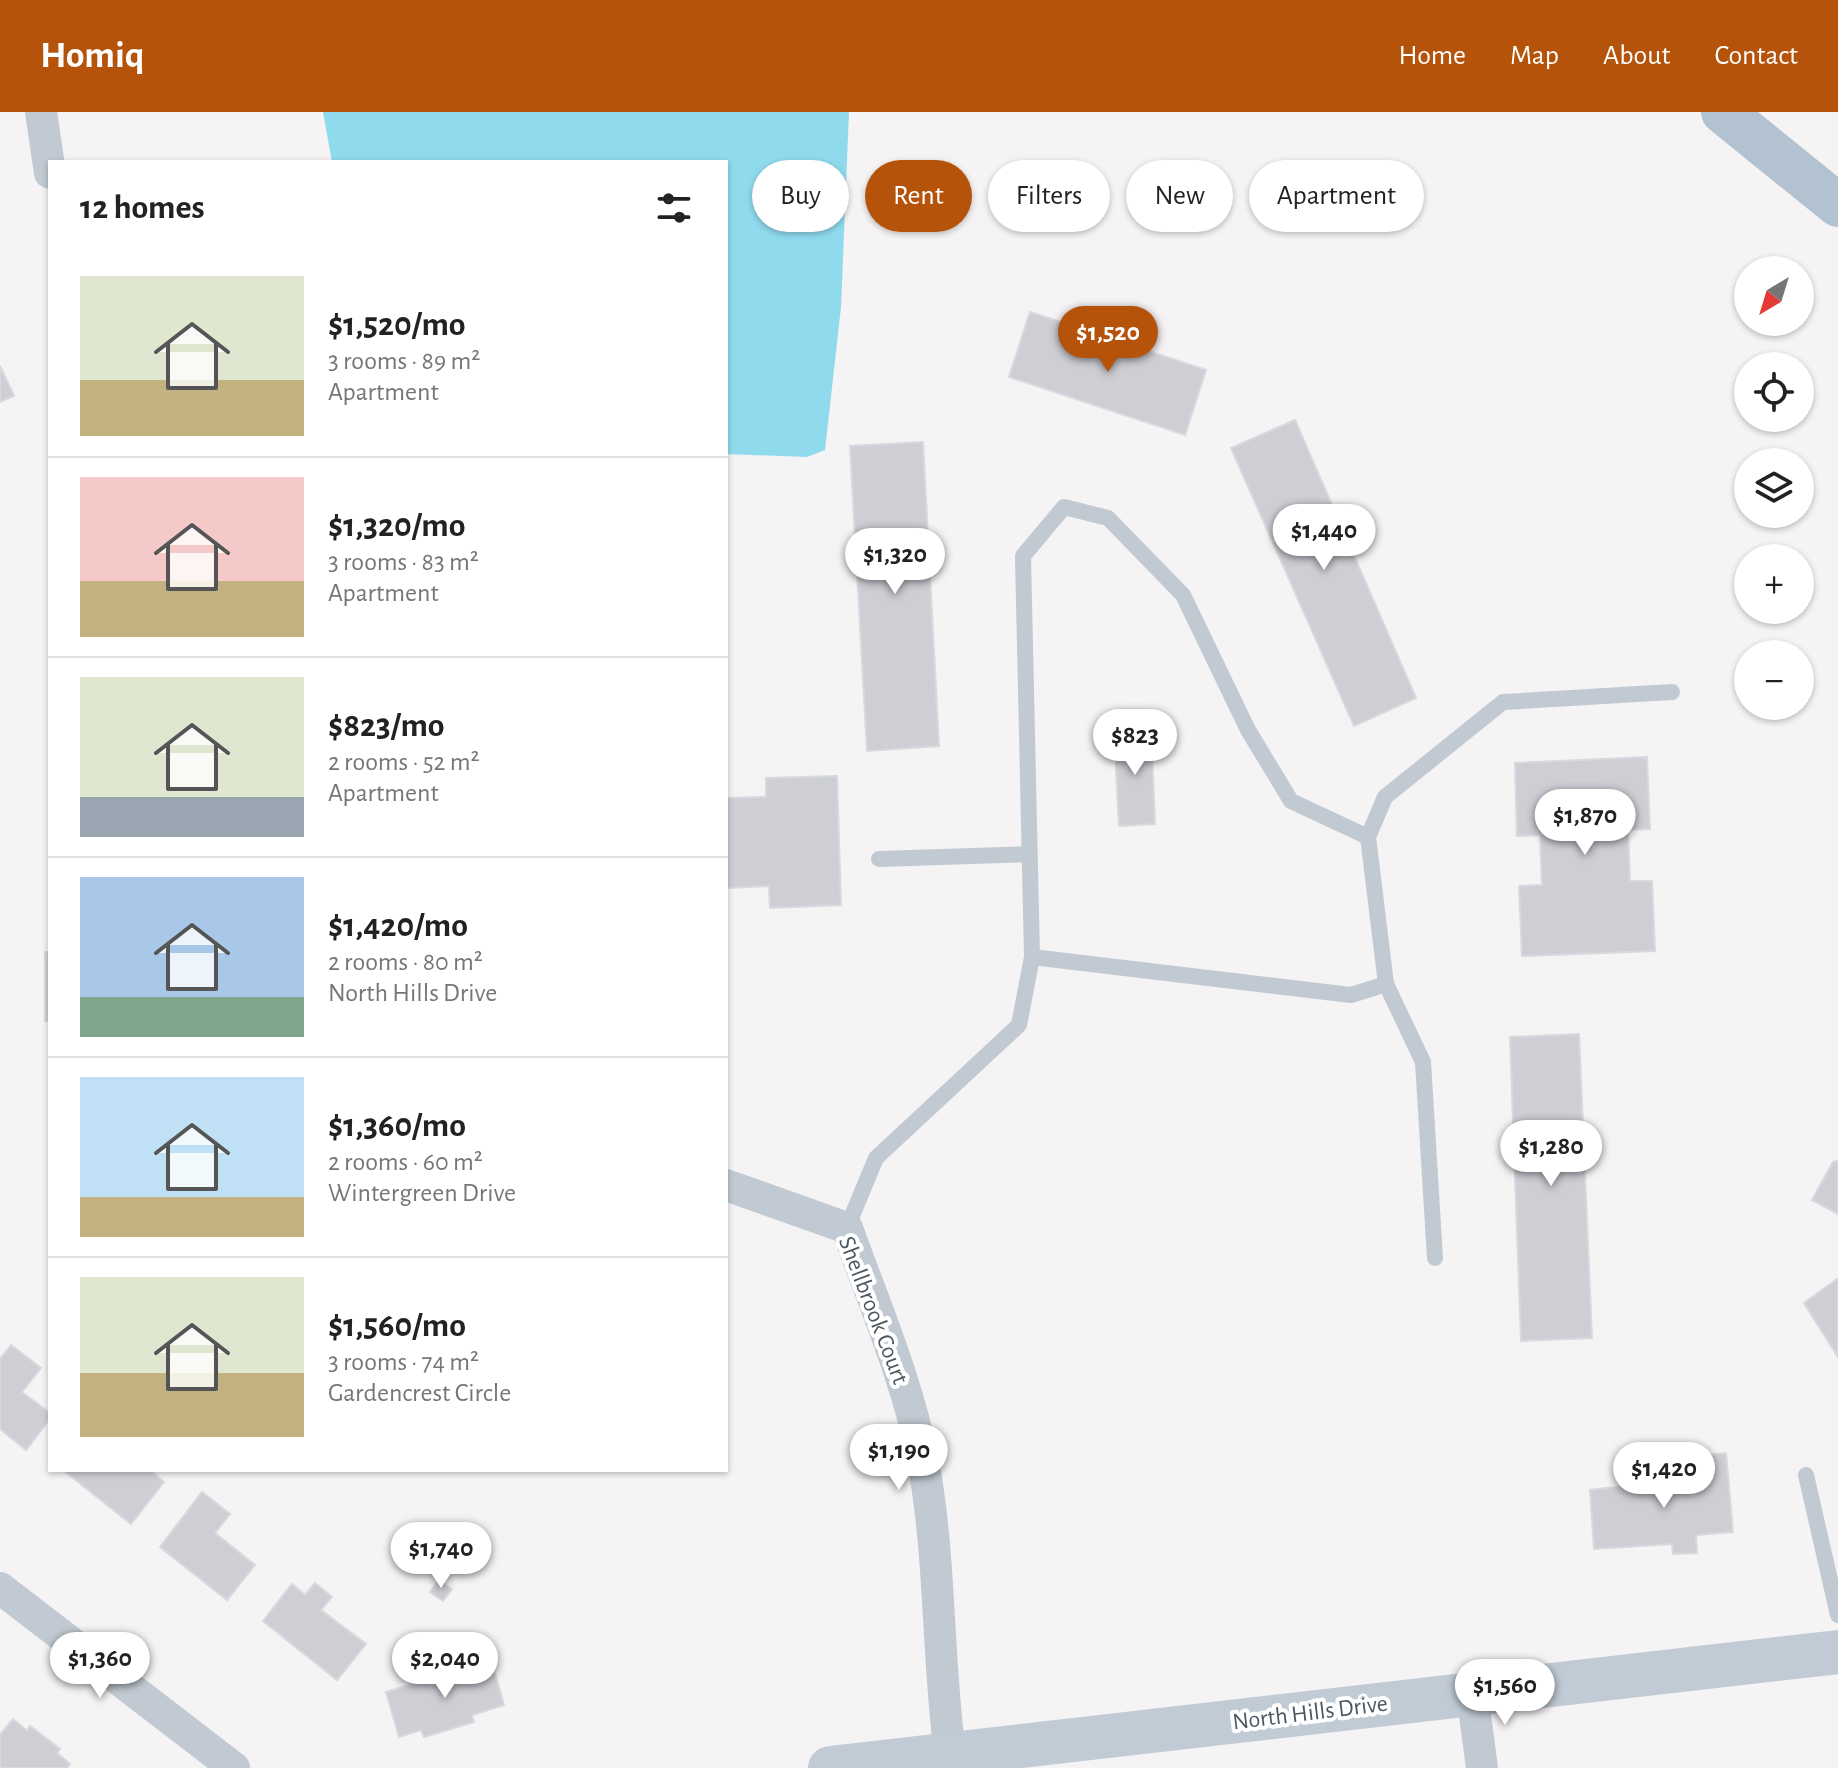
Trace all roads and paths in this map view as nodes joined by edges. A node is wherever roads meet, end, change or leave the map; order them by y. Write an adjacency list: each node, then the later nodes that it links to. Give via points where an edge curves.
1 (41, 112): 3 (street)
2 (1723, 112): 4 (main road)
3 (48, 160)
4 (1838, 205)
5 (1672, 692): 6 (lane, via 1503,702 1385,797)
6 (1368, 837): 7 (lane, via 1291,801 1248,730 1183,595 1108,518 1064,507 1023,556); 10 (lane)
7 (1030, 854): 8 (lane); 9 (lane)
8 (879, 859)
9 (1032, 957): 10 (lane, via 1351,995); 12 (lane, via 1019,1025 876,1158)
10 (1386, 984): 13 (lane, via 1423,1062)
11 (728, 1186): 12 (street, Shellbrook Court)
12 (847, 1228): 19 (street, Shellbrook Court, via 910,1403 923,1461)
13 (1435, 1258)
14 (1806, 1475): 16 (lane)
15 (0, 1588): 20 (street)
16 (1838, 1615)
17 (1838, 1652): 18 (main road, North Hills Drive)
18 (1472, 1693): 19 (main road, North Hills Drive); 22 (street)
19 (950, 1754): 21 (main road, North Hills Drive)
20 (234, 1768)
21 (830, 1768)
22 (1482, 1768)

